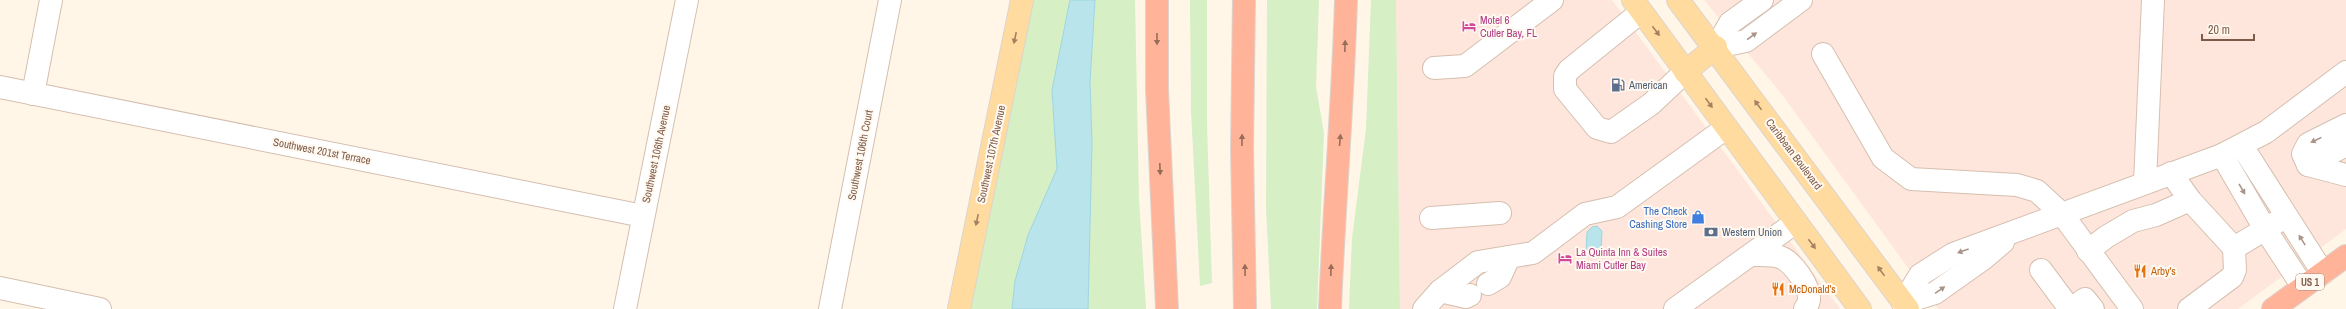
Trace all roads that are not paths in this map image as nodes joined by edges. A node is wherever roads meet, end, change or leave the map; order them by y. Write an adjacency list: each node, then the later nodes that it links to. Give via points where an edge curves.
1 (51, 0): 20 (street)
2 (687, 0): 37 (street, Southwest 106th Avenue)
3 (890, 0): 59 (street, Southwest 106th Court)
4 (1022, 0): 60 (main road, Southwest 107th Avenue, one-way to 60)
5 (1157, 0): 61 (highway, one-way to 61, via 1157,89)
6 (1244, 0): 62 (highway, one-way to 6, via 1242,148)
7 (1346, 0): 63 (highway, one-way to 7, via 1344,90)
8 (1552, 0): 16 (street, via 1465,66)
9 (1678, 0): 14 (main road, Caribbean Boulevard)
10 (1762, 0): 14 (street, via 1730,23)
11 (1801, 0): 14 (street, one-way to 11, via 1746,41)
12 (2153, 0): 33 (street)
13 (1637, 6): 17 (main road, one-way to 17); 17 (street, via 1569,70 1565,76 1565,89 1597,128 1611,132 1652,104)
14 (1716, 47): 17 (main road); 56 (main road, Caribbean Boulevard, one-way to 14)
15 (1823, 54): 36 (street, via 1883,158 1911,179 2017,185 2037,191)
16 (1434, 68)
17 (1685, 72): 22 (main road, one-way to 22)
18 (2346, 72): 24 (street, via 2266,132)
19 (0, 87): 20 (street, Southwest 201st Terrace)
20 (33, 94): 37 (street, Southwest 201st Terrace)
21 (2346, 125): 28 (street, one-way to 28, via 2308,144 2303,154)
22 (1726, 128): 41 (main road); 47 (street, via 1617,207 1586,214 1533,254)
23 (2346, 145): 28 (street)
24 (2242, 146): 26 (street); 38 (street)
25 (2346, 154): 28 (street)
26 (2222, 155): 31 (street); 42 (street, one-way to 42)
27 (2346, 161): 28 (street)
28 (2308, 165): 29 (street); 30 (street); 32 (street)
29 (2346, 167)
30 (2346, 171)
31 (2171, 173): 33 (street); 34 (street)
32 (2346, 175)
33 (2145, 183): 36 (street)
34 (2190, 200): 40 (street, via 2156,215); 43 (street)
35 (1500, 213): 39 (street)
36 (2062, 214): 44 (street); 56 (street, via 1953,254 1920,275)
37 (643, 216): 58 (street, Southwest 106th Avenue)
38 (2287, 216): 42 (street); 49 (street, one-way to 38)
39 (1431, 218)
40 (2133, 221): 44 (street); 72 (street, via 2129,230 2112,245 2107,262 2110,271)
41 (1796, 222): 45 (street); 68 (main road, one-way to 68)
42 (2265, 229): 43 (street); 52 (street)
43 (2234, 248): 73 (street, via 2232,277)
44 (2088, 251): 71 (street)
45 (1752, 256): 51 (street); 67 (street, via 1771,255 1787,261 1807,289 1809,300)
46 (2346, 256): 49 (highway, US 1)
47 (1510, 257): 50 (street, via 1500,277); 54 (street, via 1478,262)
48 (2041, 270): 69 (street)
49 (2323, 273): 52 (highway, US 1)
50 (1488, 284)
51 (1708, 285): 65 (street); 66 (street)
52 (2303, 287): 74 (highway, US 1)
53 (0, 288): 57 (street)
54 (1440, 291): 55 (street, via 1466,297); 64 (street)
55 (1470, 295)
56 (1902, 307)
57 (100, 309)
58 (625, 309)
59 (830, 309)
60 (959, 309)
61 (1167, 309)
62 (1245, 309)
63 (1330, 309)
64 (1424, 309)
65 (1675, 309)
66 (1694, 309)
67 (1805, 309)
68 (1860, 309)
69 (2071, 309): 70 (street, via 2085,299)
70 (2093, 309)
71 (2132, 309)
72 (2140, 309)
73 (2189, 309)
74 (2273, 309)

